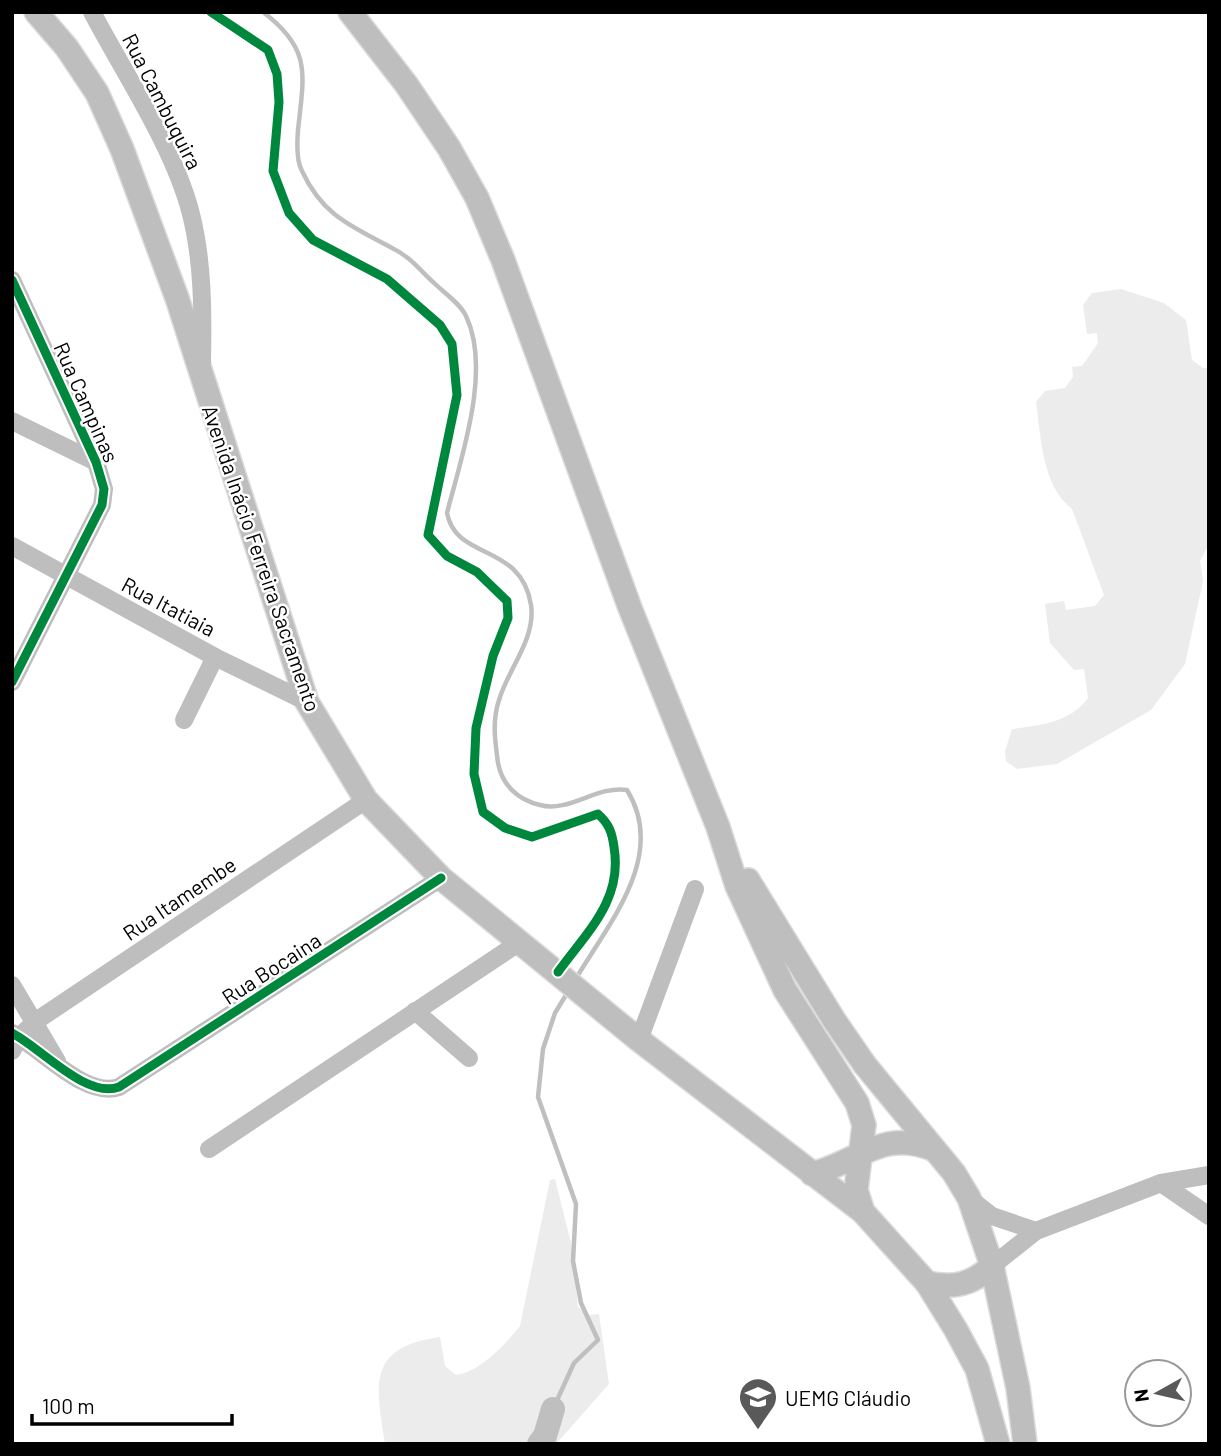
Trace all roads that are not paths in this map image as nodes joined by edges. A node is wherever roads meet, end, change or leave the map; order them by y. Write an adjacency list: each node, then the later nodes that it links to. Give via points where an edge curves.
1 (36, 12): 6 (main road, Avenida Inácio Ferreira Sacramento, via 97,93)
2 (92, 12): 5 (street, Rua Cambuquira, via 176,169 190,212)
3 (351, 12): 17 (main road, via 406,84 477,198 630,608)
4 (12, 281): 9 (street, Rua Campinas)
5 (201, 285): 6 (street); 7 (street, Rua Cambuquira)
6 (177, 298): 7 (main road, Avenida Inácio Ferreira Sacramento)
7 (201, 380): 14 (main road, Avenida Inácio Ferreira Sacramento)
8 (12, 421): 9 (street)
9 (96, 462): 11 (street, Rua Campinas, via 104,489 102,505)
10 (12, 546): 11 (street, Rua Itatiaia)
11 (67, 578): 12 (street, Rua Itatiaia); 13 (street, Rua Campinas)
12 (215, 657): 14 (street, Rua Itatiaia); 15 (street)
13 (12, 681)
14 (307, 702): 16 (main road, Avenida Inácio Ferreira Sacramento)
15 (184, 720)
16 (366, 800): 18 (main road, Avenida Inácio Ferreira Sacramento); 23 (street, Rua Itamembe)
17 (718, 827): 29 (main road, via 834,1020); 30 (main road, via 737,886 774,968 857,1103 864,1125)
18 (441, 878): 20 (main road, Avenida Inácio Ferreira Sacramento); 27 (street, Rua Bocaina, via 119,1087 102,1089)
19 (695, 889): 25 (street)
20 (520, 942): 22 (street); 25 (main road, Avenida Inácio Ferreira Sacramento)
21 (12, 985): 23 (street)
22 (415, 1011): 26 (street); 28 (street)
23 (36, 1021): 24 (street, Rua Itamembe); 27 (street)
24 (15, 1040): 27 (street)
25 (639, 1040): 31 (main road, Avenida Inácio Ferreira Sacramento)
26 (469, 1058)
27 (60, 1067)
28 (209, 1149)
29 (933, 1150): 30 (main road, via 899,1141); 34 (main road)
30 (863, 1154): 31 (main road); 35 (main road, via 855,1177)
31 (812, 1174): 35 (main road, Avenida Inácio Ferreira Sacramento)
32 (1209, 1175): 33 (street)
33 (1161, 1183): 36 (street); 37 (street)
34 (969, 1198): 37 (street, via 992,1216); 38 (main road)
35 (863, 1212): 39 (main road, Avenida Inácio Ferreira Sacramento)
36 (1209, 1216)
37 (1036, 1231): 38 (street)
38 (992, 1266): 39 (main road, via 962,1285); 41 (main road)
39 (927, 1283): 40 (main road, Avenida Inácio Ferreira Sacramento, via 977,1369)
40 (998, 1444)
41 (1025, 1444)

